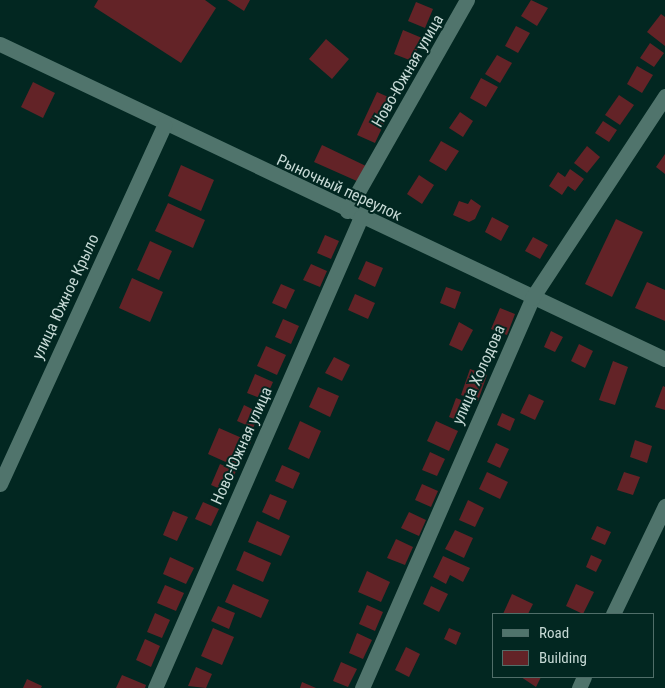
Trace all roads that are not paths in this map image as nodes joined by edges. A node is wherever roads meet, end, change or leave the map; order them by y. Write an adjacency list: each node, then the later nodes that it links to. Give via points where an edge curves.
1 (467, 0): 5 (street, Ново-Южная улица)
2 (0, 44): 4 (street, Рыночный переулок)
3 (665, 96): 7 (street, улица Холодова)
4 (164, 124): 5 (street, Рыночный переулок); 9 (street, улица Южное Крыло)
5 (347, 211): 6 (street, Рыночный переулок)
6 (361, 217): 7 (street, Рыночный переулок); 12 (street, Ново-Южная улица)
7 (532, 298): 8 (street, Рыночный переулок); 13 (street, улица Холодова)
8 (665, 359)
9 (0, 484)
10 (665, 506): 11 (street)
11 (613, 613)
12 (155, 688)
13 (362, 688)

